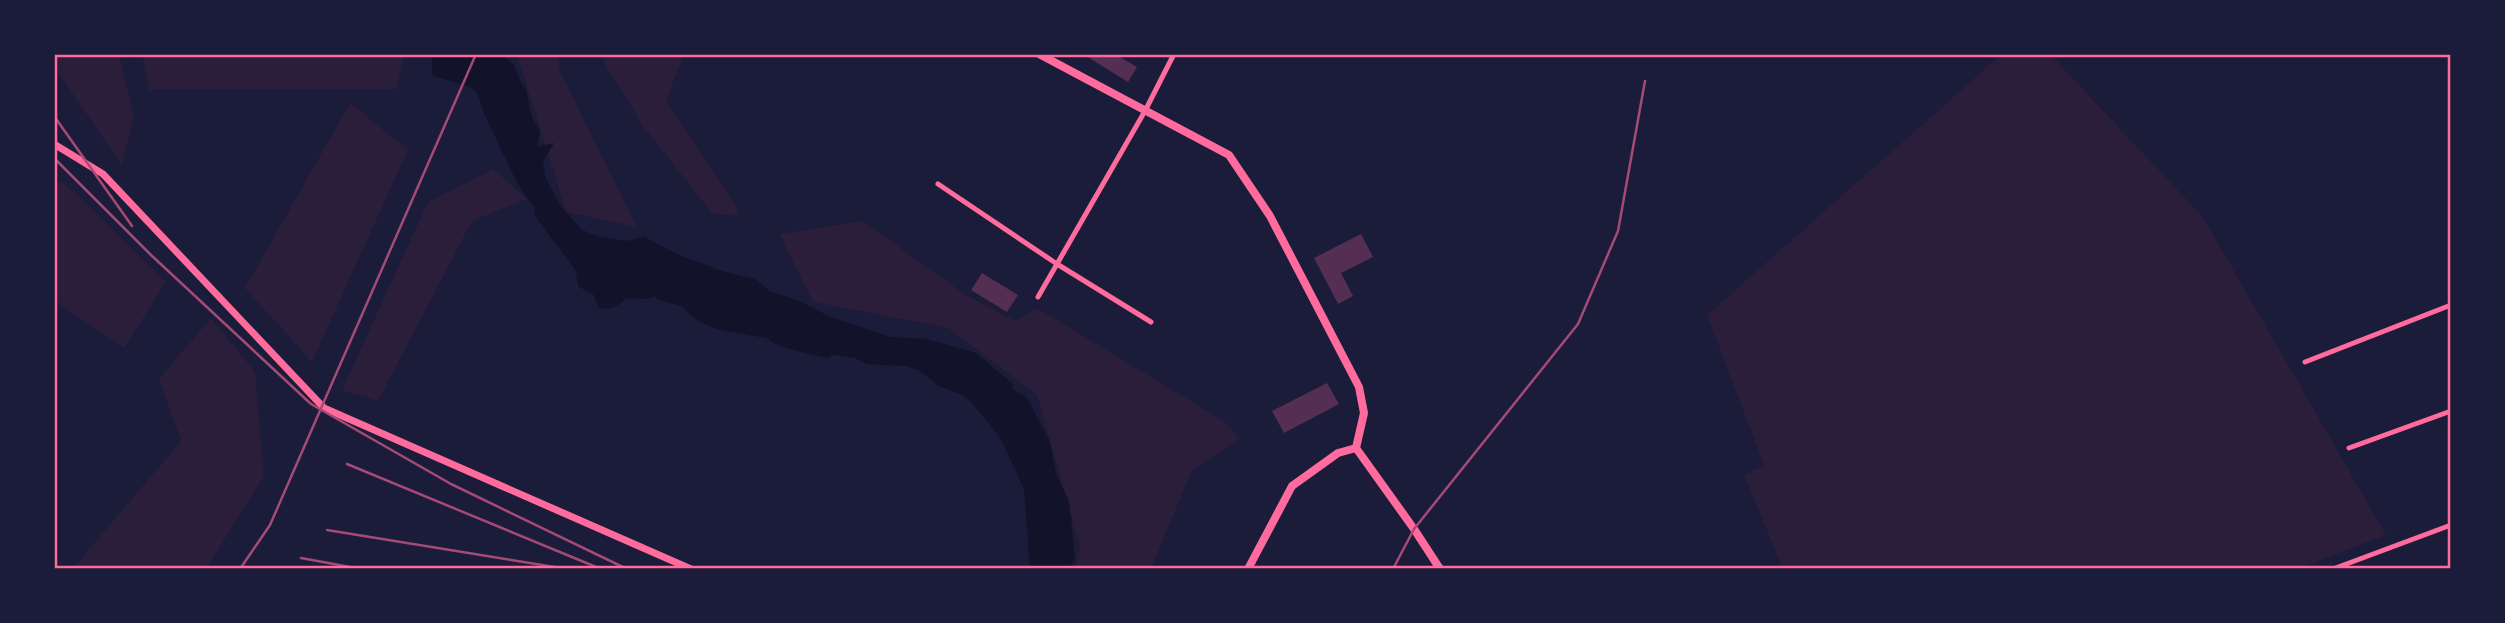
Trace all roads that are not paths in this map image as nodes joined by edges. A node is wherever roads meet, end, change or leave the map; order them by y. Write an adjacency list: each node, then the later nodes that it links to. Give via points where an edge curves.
1 (1039, 54): 3 (main road)
2 (1174, 54): 3 (street)
3 (1145, 111): 6 (street); 12 (main road, via 1229,155 1270,216 1359,387 1364,413)
4 (54, 144): 15 (street, via 103,174 324,408)
5 (938, 184): 6 (street)
6 (1058, 264): 7 (street); 9 (street)
7 (1038, 297)
8 (2451, 305): 10 (street)
9 (1151, 322)
10 (2305, 362)
11 (2451, 411): 13 (street)
12 (1356, 448): 16 (main road, via 1338,453 1292,486); 17 (main road)
13 (2349, 448)
14 (2451, 525): 18 (street)
15 (691, 569)
16 (1248, 569)
17 (1440, 569)
18 (2333, 569)

